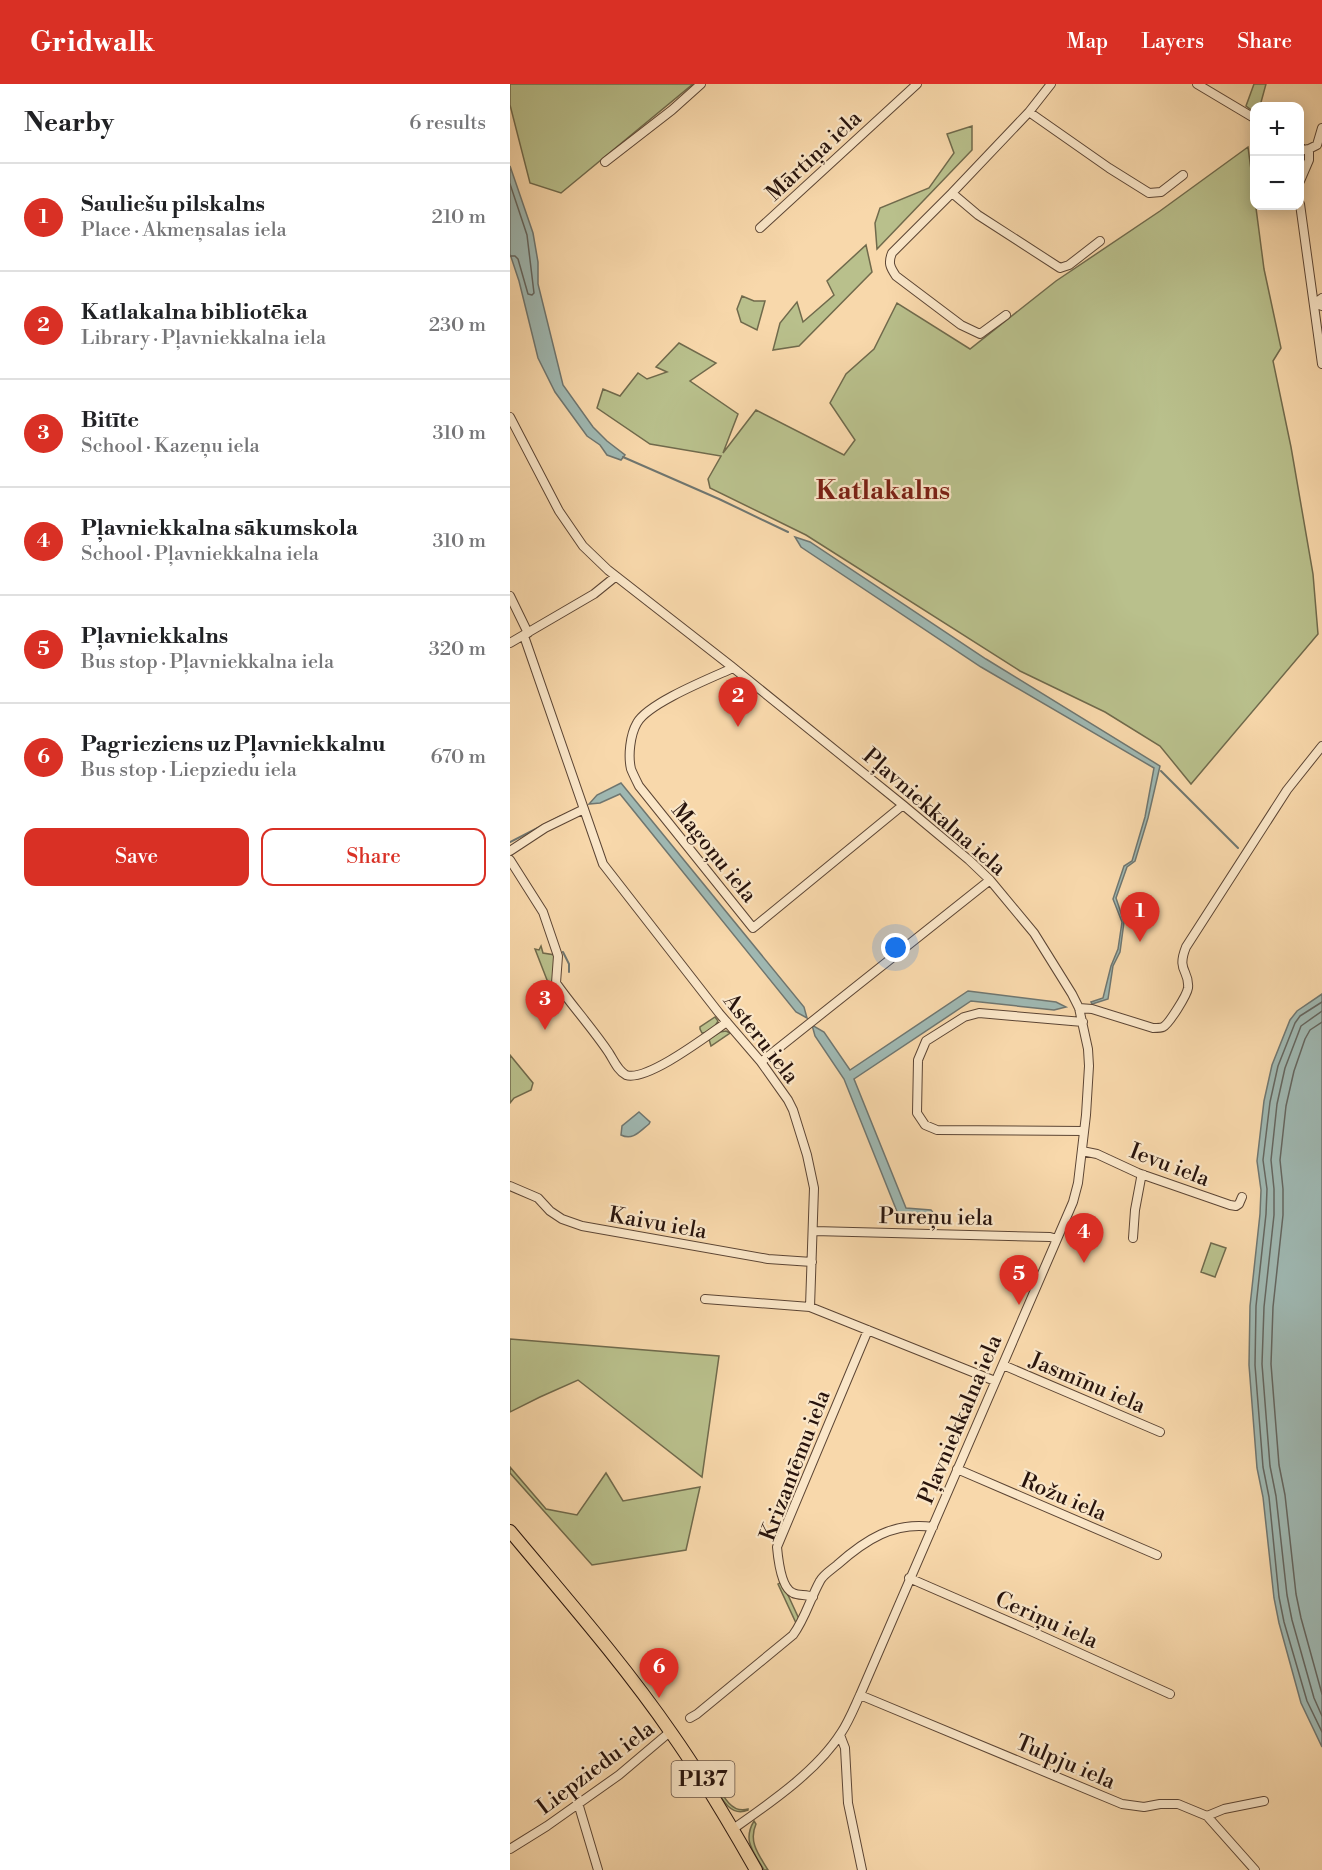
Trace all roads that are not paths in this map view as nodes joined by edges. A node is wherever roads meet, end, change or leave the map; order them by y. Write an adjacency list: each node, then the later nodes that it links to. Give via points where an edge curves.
1 (701, 84): 10 (street)
2 (917, 84): 15 (street, Mārtiņa iela)
3 (1052, 84): 5 (street)
4 (1197, 84): 6 (street)
5 (1029, 112): 12 (street, via 1149,193 1161,192); 13 (street)
6 (1250, 116)
7 (1322, 128): 8 (street, via 1317,145)
8 (1309, 149): 9 (street); 11 (street)
9 (1304, 150)
10 (605, 162)
11 (1304, 170)
12 (1183, 175)
13 (952, 193): 16 (street, via 978,215 1060,268 1070,265); 18 (street, via 892,253 890,268 961,325 980,334)
14 (1300, 210): 17 (street)
15 (760, 228)
16 (1100, 240)
17 (1320, 302): 19 (street)
18 (1006, 315)
19 (1322, 364)
20 (510, 417): 21 (street, Pļavniekkalna iela, via 564,518 584,546)
21 (615, 577): 23 (street); 25 (street, Pļavniekkalna iela)
22 (510, 596): 23 (street, Asteru iela)
23 (526, 635): 24 (street); 28 (street, Asteru iela)
24 (510, 643)
25 (733, 668): 27 (street, Pļavniekkalna iela); 27 (street, Magoņu iela, via 649,711 637,723 630,744 631,768 639,786 753,928)
26 (1322, 746): 32 (street, via 1287,790 1186,947 1181,964 1188,980 1187,992 1168,1022 1153,1028)
27 (903, 804): 31 (street, Pļavniekkalna iela)
28 (584, 809): 29 (street); 33 (street, Asteru iela, via 603,864)
29 (510, 851)
30 (510, 860): 33 (street, via 543,912 558,956 556,983 620,1070 634,1076 644,1074)
31 (990, 880): 32 (street, Pļavniekkalna iela, via 1034,933); 35 (street)
32 (1079, 1008): 34 (street, Pļavniekkalna iela)
33 (727, 1022): 35 (street, Asteru iela)
34 (1083, 1023): 36 (street, Pļavniekkalna iela, via 1089,1066); 36 (street, via 979,1013 964,1017 926,1041 918,1060 917,1113 925,1125 937,1131)
35 (761, 1062): 41 (street, Asteru iela, via 788,1100 797,1124 812,1172)
36 (1084, 1131): 37 (street, Pļavniekkalna iela)
37 (1082, 1151): 38 (street, Ievu iela); 43 (street, Pļavniekkalna iela, via 1075,1193)
38 (1144, 1175): 40 (street, Ievu iela, via 1230,1205 1236,1206); 42 (street)
39 (510, 1186): 44 (street, Kaivu iela, via 538,1198 562,1219 582,1226 768,1259)
40 (1242, 1197)
41 (814, 1231): 43 (street, Pureņu iela); 44 (street, Asteru iela)
42 (1132, 1238)
43 (1057, 1239): 48 (street, Pļavniekkalna iela)
44 (812, 1262): 46 (street, Asteru iela)
45 (705, 1299): 46 (street)
46 (810, 1307): 47 (street)
47 (868, 1330): 49 (street); 56 (street, Krizantēmu iela, via 777,1547 781,1573 789,1590)
48 (1003, 1365): 49 (street, Pļavniekkalna iela); 50 (street, Jasmīnu iela)
49 (994, 1381): 51 (street, Pļavniekkalna iela)
50 (1160, 1432)
51 (957, 1469): 52 (street, Pļavniekkalna iela); 54 (street, Rožu iela)
52 (933, 1527): 55 (street, Pļavniekkalna iela); 56 (street, via 888,1530 852,1552 821,1579)
53 (510, 1530): 60 (main road, P137)
54 (1157, 1555)
55 (909, 1578): 57 (street, Ceriņu iela); 58 (street, Pļavniekkalna iela)
56 (813, 1597): 59 (street, via 793,1635)
57 (1170, 1694)
58 (860, 1695): 61 (street, Pļavniekkalna iela); 64 (street, Tulpju iela, via 1122,1804 1178,1804)
59 (690, 1718)
60 (671, 1731): 63 (street, Liepziedu iela); 65 (main road, P137)
61 (840, 1735): 65 (street, Pļavniekkalna iela, via 796,1782); 69 (street, via 845,1748 848,1803)
62 (1264, 1801): 64 (street)
63 (578, 1803): 66 (street, Liepziedu iela); 67 (street)
64 (1207, 1816): 70 (street)
65 (733, 1829): 68 (main road, P137)
66 (510, 1849)
67 (598, 1870)
68 (756, 1870)
69 (862, 1870)
70 (1255, 1870)

